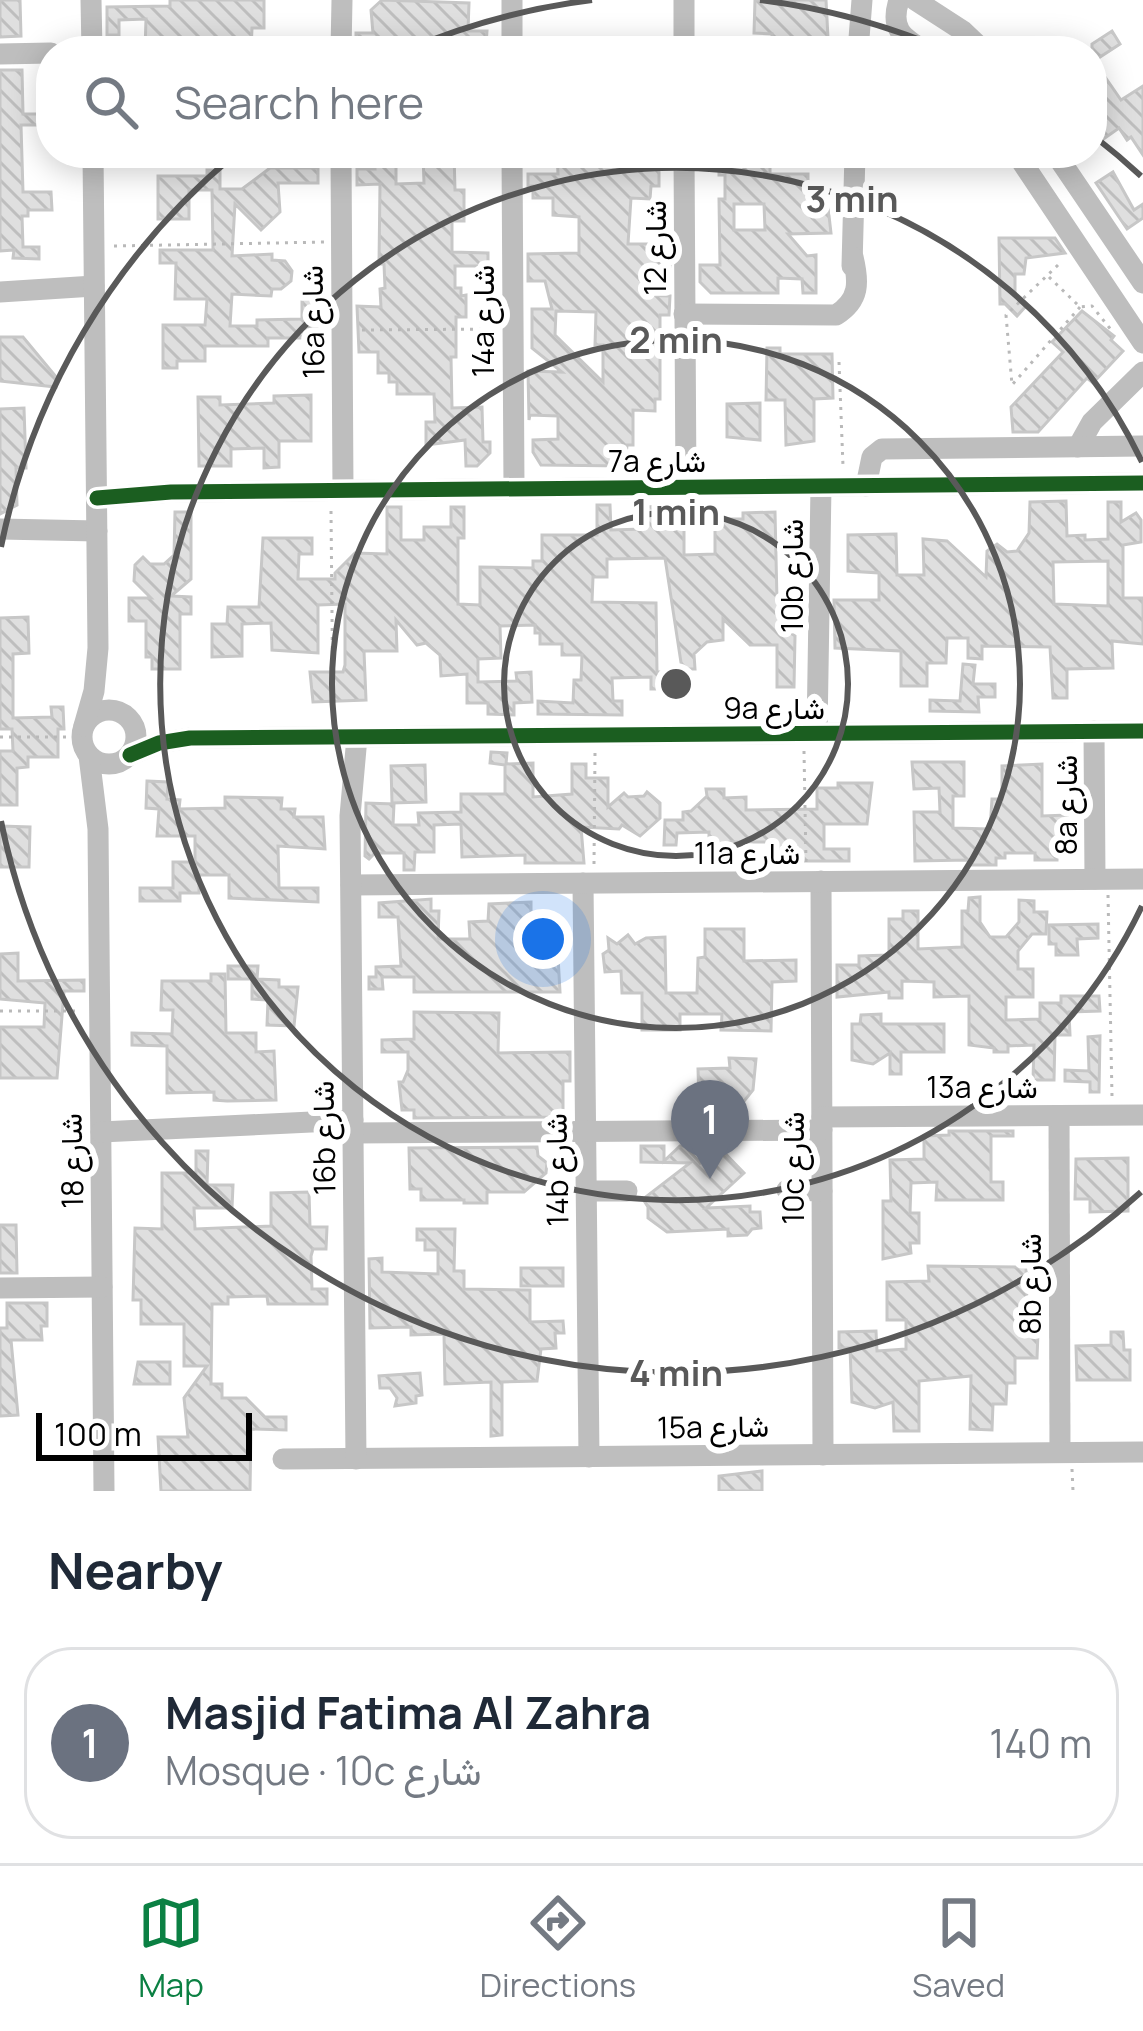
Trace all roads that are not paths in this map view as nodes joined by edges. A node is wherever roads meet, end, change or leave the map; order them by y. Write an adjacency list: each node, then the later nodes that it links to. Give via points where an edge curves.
1 (92, 0): 9 (street)
2 (342, 0): 10 (street)
3 (512, 0): 11 (street)
4 (684, 0): 12 (street)
5 (852, 0): 13 (street)
6 (862, 0): 14 (street)
7 (899, 0): 15 (street)
8 (915, 0): 16 (street)
9 (92, 36)
10 (341, 36)
11 (512, 36)
12 (684, 36)
13 (857, 36)
14 (859, 36)
15 (904, 36)
16 (968, 36)
17 (36, 53): 18 (street)
18 (0, 54)
19 (93, 168): 28 (street, شارع 18)
20 (341, 168): 38 (street, 16a شارع)
21 (512, 168): 37 (street, 14a شارع)
22 (684, 168): 29 (street, شارع 12)
23 (855, 168): 29 (street, via 858,284 851,302 827,317)
24 (1026, 168): 30 (street)
25 (1065, 168): 26 (street)
26 (1143, 283)
27 (7, 292): 28 (street)
28 (94, 292): 39 (street, شارع 18)
29 (684, 314): 36 (street, شارع 12)
30 (1143, 343)
31 (1143, 372): 33 (street)
32 (1143, 446): 33 (street)
33 (1078, 447): 35 (street, via 882,449)
34 (1143, 483): 35 (street, 7a شارع)
35 (844, 486): 36 (street, 7a شارع); 46 (street, 10b شارع)
36 (686, 487): 37 (street, 7a شارع)
37 (514, 488): 38 (street, 7a شارع)
38 (337, 490): 39 (street, 7a شارع)
39 (97, 492): 41 (street, شارع 18)
40 (0, 529): 41 (street)
41 (97, 530): 42 (street, شارع 18)
42 (98, 648): 43 (street, شارع 18, via 109,691); 49 (street, شارع 18)
43 (129, 719): 48 (street, 9a شارع); 49 (street, via 103,710); 50 (street, via 137,739)
44 (1094, 731): 45 (street, 9a شارع); 46 (street, 9a شارع); 52 (street, 8a شارع)
45 (1143, 731)
46 (817, 733): 47 (street, 9a شارع)
47 (345, 737): 48 (street, 9a شارع); 56 (street, 16b شارع)
48 (190, 738): 50 (street, 9a شارع)
49 (85, 739): 50 (street, via 103,764); 51 (street, شارع 18)
50 (125, 759): 51 (street, شارع 18, via 103,794)
51 (98, 830): 60 (street, شارع 18)
52 (1101, 879): 53 (street, 11a شارع); 54 (street, 11a شارع)
53 (1143, 879)
54 (814, 882): 55 (street, 11a شارع); 59 (street, 10c شارع)
55 (589, 883): 56 (street, 11a شارع); 62 (street, 14b شارع)
56 (351, 885): 61 (street, 16b شارع)
57 (1143, 1115): 58 (street, 13a شارع)
58 (1058, 1116): 59 (street, 13a شارع); 69 (street, 8b شارع)
59 (822, 1124): 62 (street, 13a شارع); 64 (street, 10c شارع)
60 (101, 1125): 61 (street, 13a شارع); 67 (street, شارع 18)
61 (353, 1126): 62 (street, 13a شارع); 73 (street, 16b شارع)
62 (585, 1131): 65 (street, 14b شارع)
63 (787, 1190): 64 (street)
64 (822, 1190): 71 (street, 10c شارع)
65 (586, 1191): 66 (street); 72 (street, 14b شارع)
66 (627, 1191)
67 (102, 1287): 68 (street); 75 (street, شارع 18)
68 (0, 1288)
69 (1060, 1452): 70 (street, 15a شارع); 71 (street, 15a شارع)
70 (1143, 1452)
71 (823, 1455): 72 (street, 15a شارع)
72 (589, 1457): 73 (street, 15a شارع)
73 (356, 1459): 74 (street, 15a شارع)
74 (283, 1460)
75 (104, 1491)

